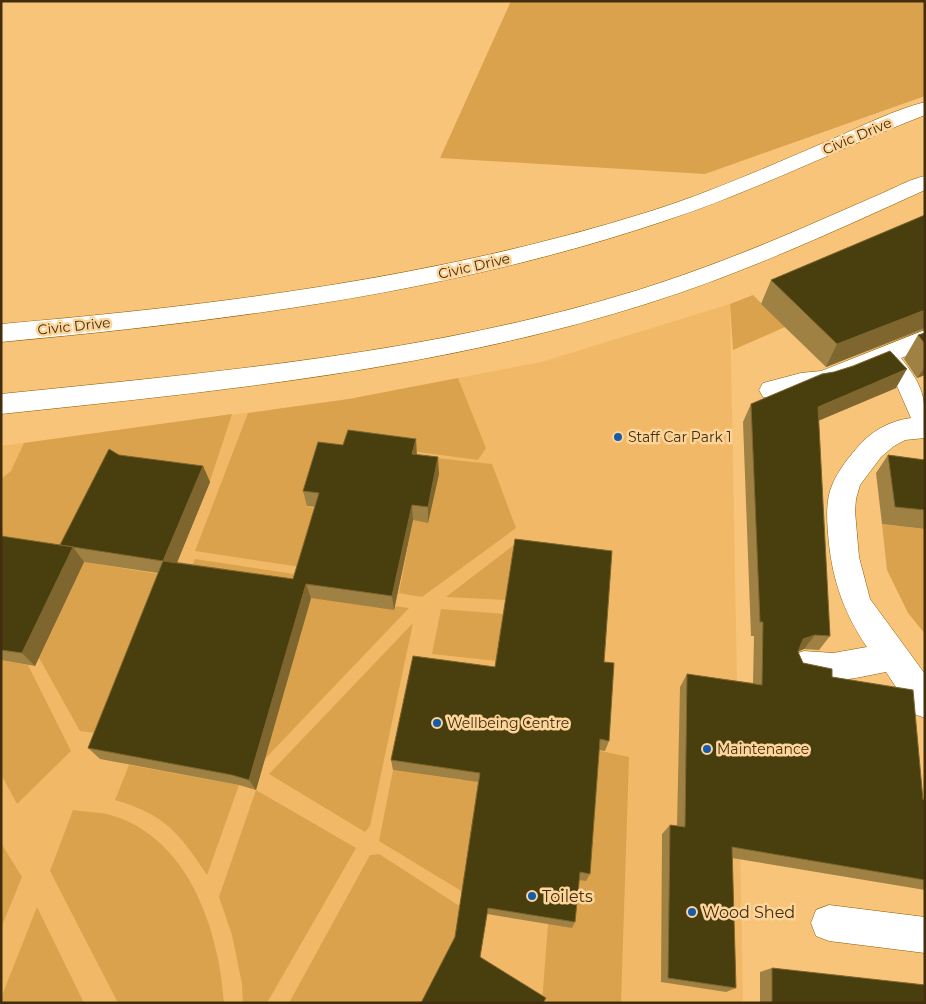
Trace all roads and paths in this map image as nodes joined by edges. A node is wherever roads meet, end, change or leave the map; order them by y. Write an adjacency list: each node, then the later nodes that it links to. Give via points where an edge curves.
1 (925, 108): 3 (main road, Civic Drive, via 656,217 573,242 456,271 376,288 221,312)
2 (925, 182): 7 (main road, via 732,268 547,324 444,347 318,369)
3 (1, 333)
4 (925, 339): 5 (main road)
5 (886, 356): 6 (main road, via 824,380); 8 (main road, via 907,381)
6 (772, 390)
7 (1, 404)
8 (925, 421)
9 (925, 428): 10 (main road, via 898,431 877,442 851,474 842,498 849,581 860,610)
10 (894, 656): 11 (main road, via 833,668); 12 (main road)
11 (804, 665)
12 (925, 703)
13 (829, 923): 14 (main road)
14 (925, 935)

